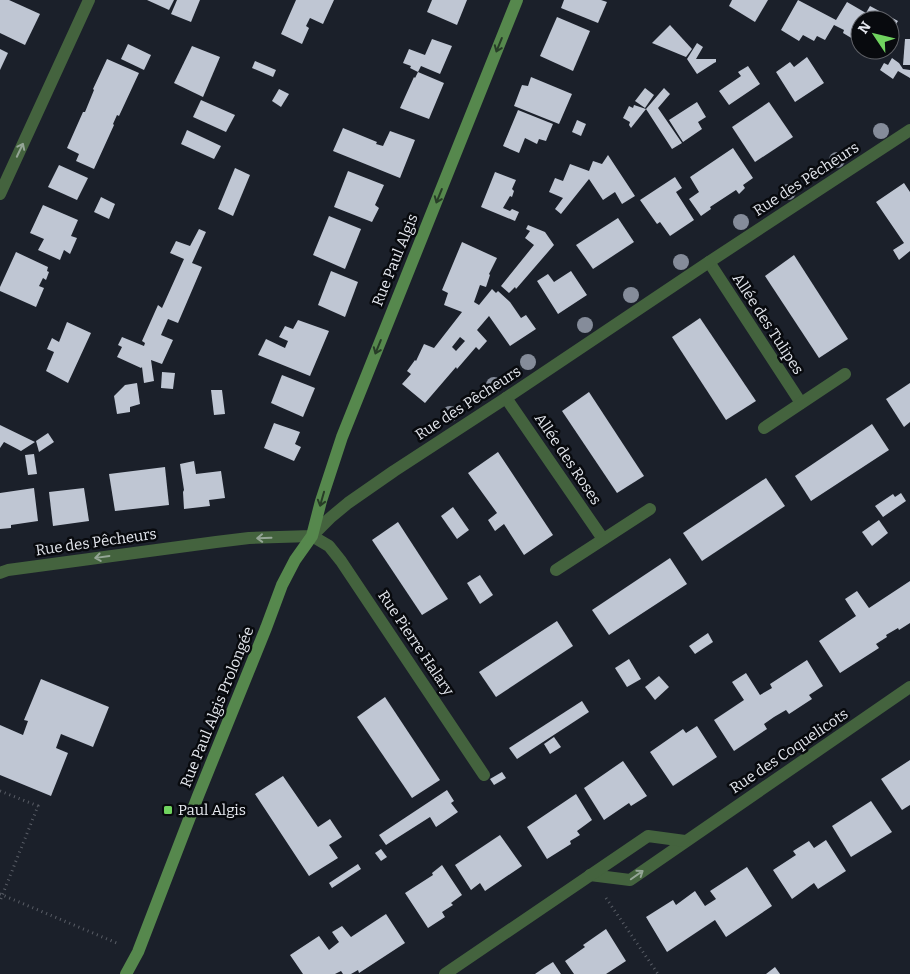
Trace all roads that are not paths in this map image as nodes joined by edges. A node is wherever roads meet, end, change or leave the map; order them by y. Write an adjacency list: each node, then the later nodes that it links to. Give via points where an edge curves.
1 (89, 0): 4 (street, one-way to 1)
2 (517, 0): 11 (street, Rue Paul Algis, one-way to 11, via 342,437)
3 (910, 130): 5 (street, Rue des Pêcheurs)
4 (0, 194)
5 (709, 262): 7 (street, Rue des Pêcheurs); 8 (street, Allée des Tulipes)
6 (845, 374): 8 (street)
7 (506, 398): 11 (street, Rue des Pêcheurs, via 355,498); 12 (street, Allée des Roses)
8 (800, 403): 9 (street)
9 (764, 428)
10 (650, 509): 12 (street)
11 (312, 536): 14 (street, Rue des Pêcheurs, one-way to 14, via 249,538); 16 (street, Rue Pierre Halary, via 329,546 341,561); 19 (street, Rue Paul Algis Prolongée, via 282,585)
12 (603, 539): 13 (street)
13 (556, 570)
14 (0, 573)
15 (910, 688): 17 (street, Rue des Coquelicots)
16 (484, 775)
17 (685, 841): 18 (street, via 648,836); 18 (street, Rue des Coquelicots, one-way to 17, via 630,880)
18 (590, 875): 22 (street)
19 (138, 952): 20 (street, Rue Paul Algis Prolongée); 21 (street, Rue Paul Algis Prolongée)
20 (126, 974)
21 (134, 974)
22 (445, 974)

